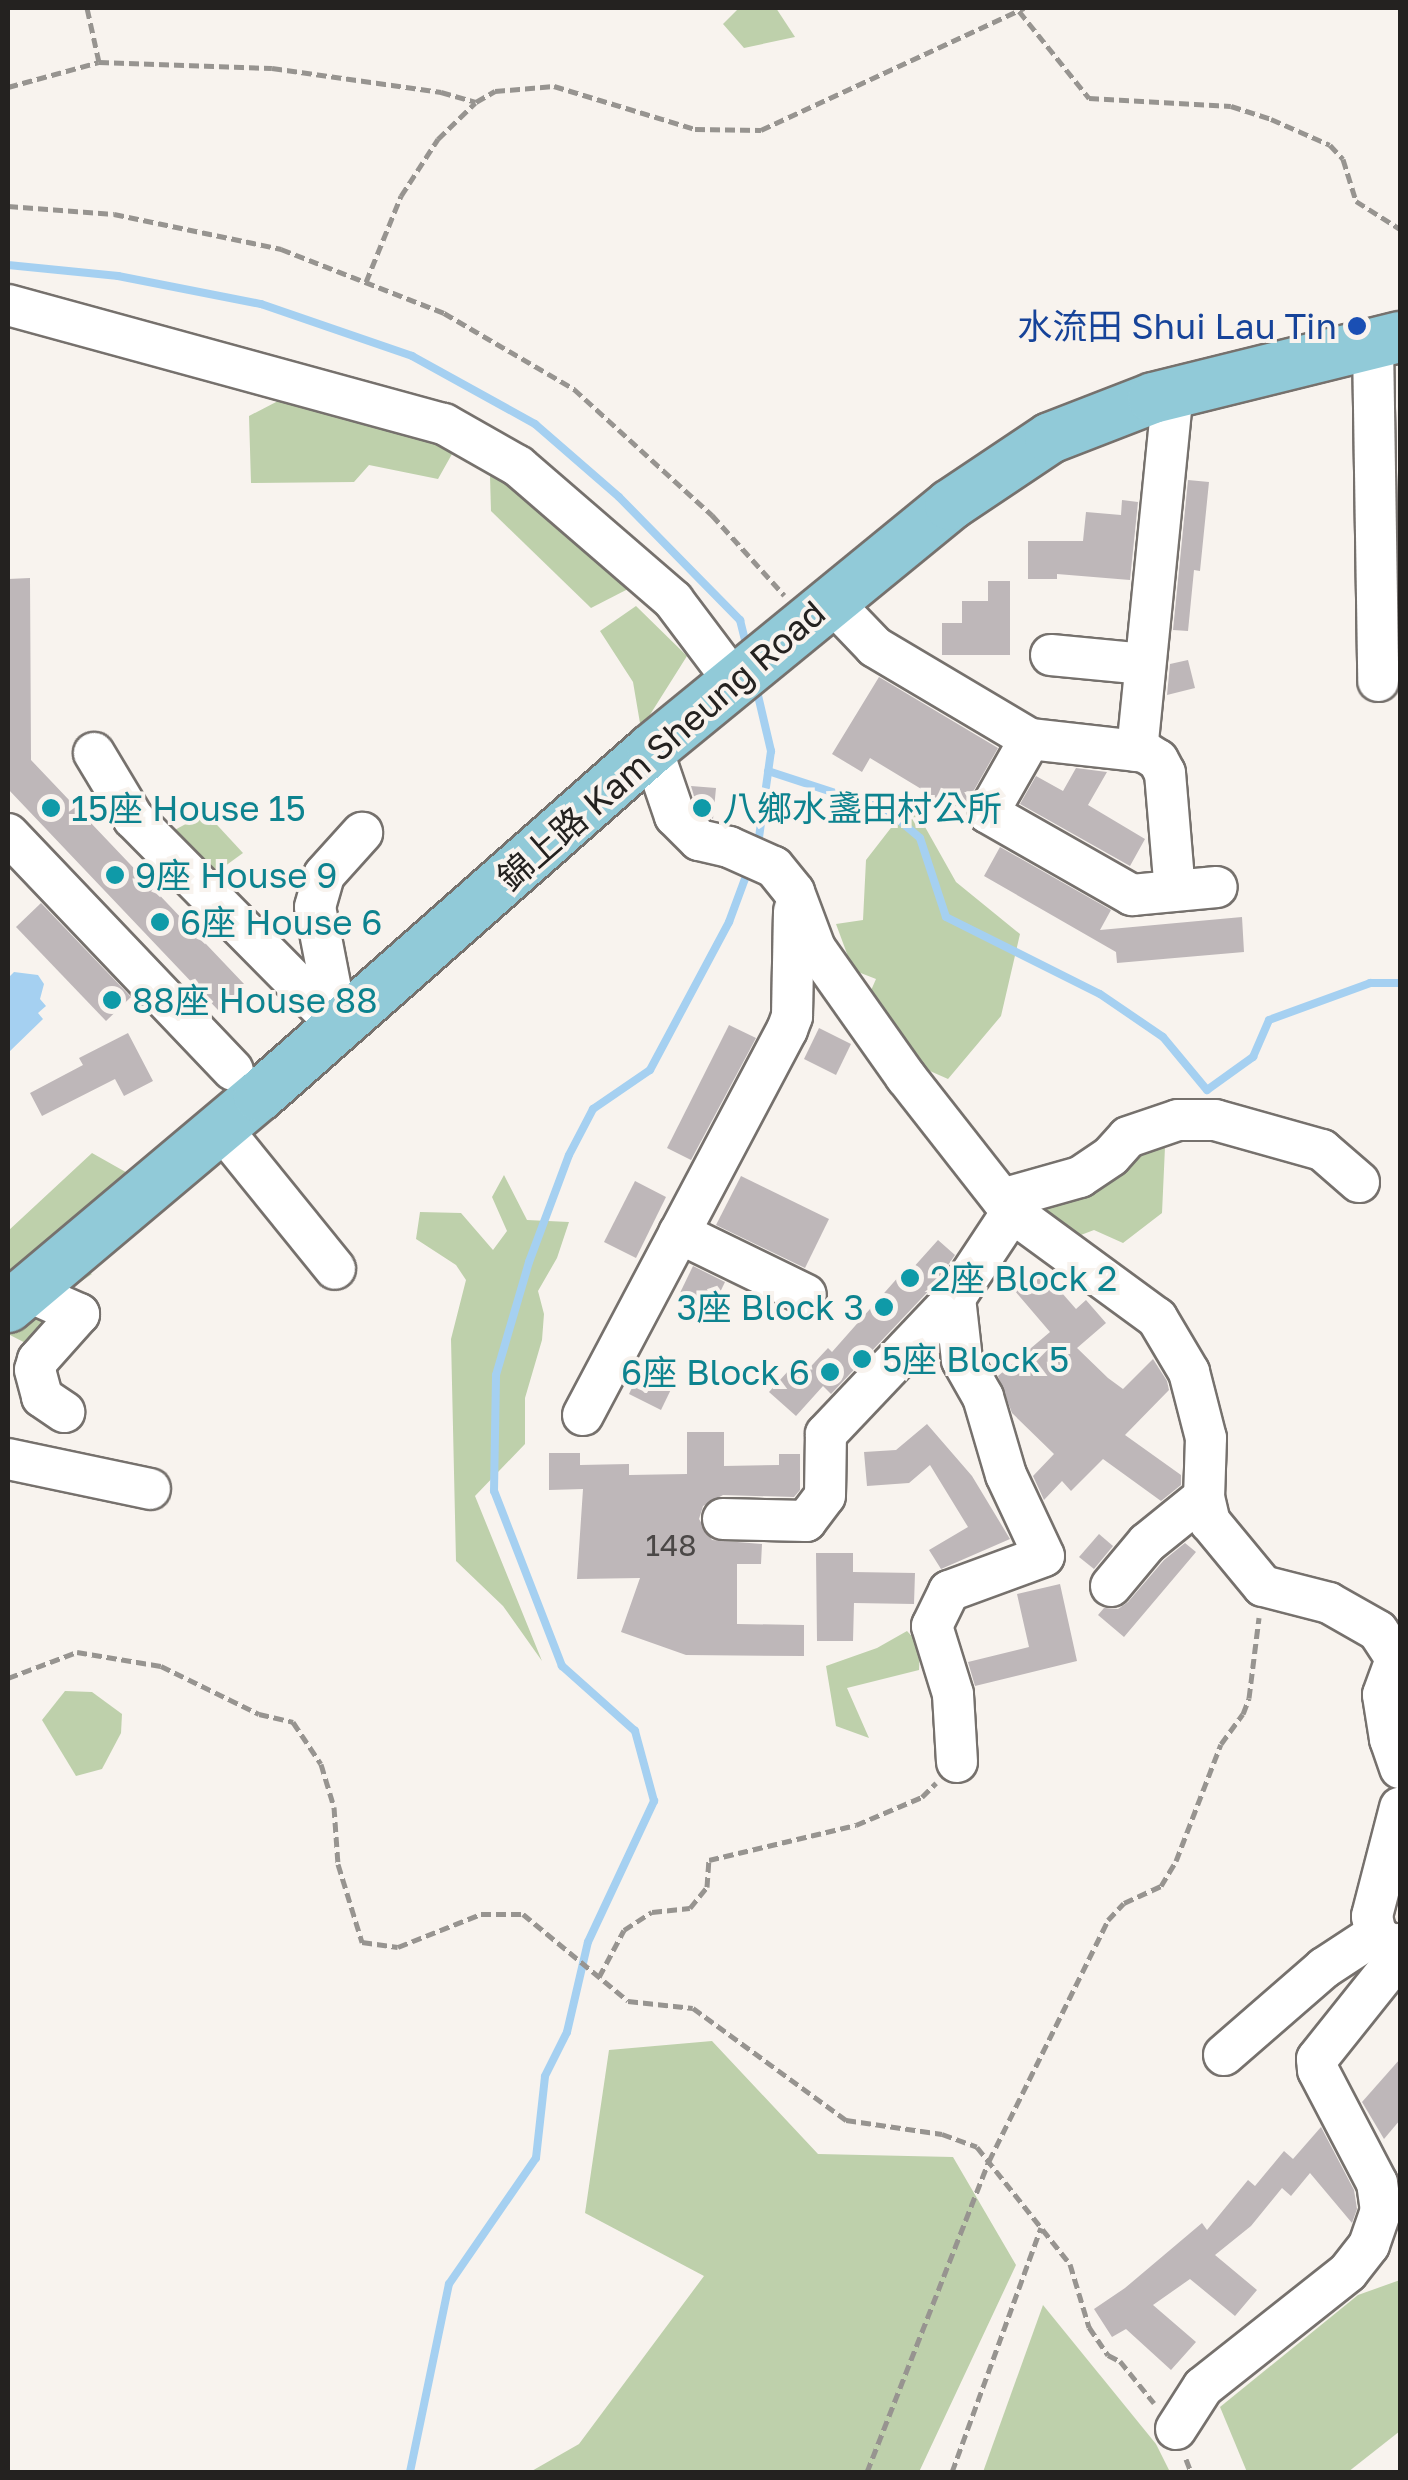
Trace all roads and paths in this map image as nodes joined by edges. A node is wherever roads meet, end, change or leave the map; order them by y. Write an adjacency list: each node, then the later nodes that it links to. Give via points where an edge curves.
1 (87, 8): 3 (path)
2 (1022, 9): 5 (path, via 760,130 695,129 554,86 495,91); 7 (path, via 1089,98 1230,106 1330,144 1344,158 1356,201)
3 (99, 62): 4 (path); 5 (path, via 272,68)
4 (8, 86)
5 (476, 102): 8 (path, via 438,139 401,196)
6 (8, 206): 8 (path, via 114,214 281,249)
7 (1400, 229)
8 (366, 282): 12 (path, via 444,312 574,389)
9 (8, 305): 15 (street, via 444,424 518,466 673,600)
10 (1387, 340): 11 (main road, 錦上路 Kam Sheung Road); 16 (street)
11 (1173, 393): 12 (main road, 錦上路 Kam Sheung Road, via 1050,438 950,505); 14 (street)
12 (818, 610): 15 (main road, 錦上路 Kam Sheung Road); 17 (street)
13 (1051, 654): 14 (street)
14 (1146, 664): 19 (street)
15 (738, 678): 18 (main road, 錦上路 Kam Sheung Road)
16 (1378, 681)
17 (1030, 739): 19 (street); 25 (street, via 988,813 1132,895)
18 (652, 749): 23 (street, via 674,816 699,840 730,847); 26 (main road, 錦上路 Kam Sheung Road)
19 (1137, 751): 25 (street, via 1158,760 1165,773)
20 (94, 753): 26 (street, via 133,818)
21 (362, 833): 26 (street, via 324,875 314,907)
22 (8, 834): 27 (street)
23 (784, 880): 30 (street, via 815,948); 31 (street, via 792,1016)
24 (1218, 887): 25 (street)
25 (1175, 891)
26 (338, 1026): 28 (main road, 錦上路 Kam Sheung Road)
27 (233, 1070)
28 (220, 1128): 32 (street); 35 (main road, 錦上路 Kam Sheung Road)
29 (1360, 1182): 30 (street, via 1322,1150 1215,1120 1178,1120 1128,1137 1080,1177)
30 (1007, 1206): 34 (street); 40 (street, via 1157,1318 1189,1372 1206,1438)
31 (679, 1233): 33 (street); 37 (street)
32 (335, 1269)
33 (806, 1295)
34 (955, 1298): 41 (street, via 826,1434 825,1496 806,1521); 46 (street, via 962,1360 984,1397 1006,1475 1044,1556 949,1591 932,1626 953,1694)
35 (17, 1299): 36 (street, via 80,1314 35,1370 42,1397)
36 (64, 1412)
37 (583, 1415)
38 (8, 1459): 39 (street)
39 (150, 1489)
40 (1204, 1497): 42 (street, via 1148,1543); 43 (street, via 1210,1522)
41 (723, 1519)
42 (1112, 1586)
43 (1263, 1586): 44 (street, via 1329,1603 1378,1631); 52 (path, via 1249,1698 1221,1744 1176,1862 1160,1886 1124,1903 1108,1920)
44 (1398, 1659): 47 (street, via 1383,1695)
45 (8, 1678): 50 (path, via 77,1652 161,1666 260,1714 292,1722 321,1764 334,1807 338,1864 362,1942 398,1947 481,1914 523,1914)
46 (957, 1762): 50 (path, via 922,1797 856,1825 708,1860 707,1887 690,1908 652,1912 624,1930)
47 (1400, 1768)
48 (1400, 1808): 49 (street, via 1372,1916)
49 (1392, 1944): 51 (street, via 1324,1968); 54 (street, via 1317,2060 1377,2183 1382,2211 1369,2245 1348,2272 1203,2387)
50 (598, 1977): 52 (path, via 628,2001 694,2008 846,2120 942,2134 977,2146)
51 (1224, 2054)
52 (989, 2161): 53 (path); 55 (path)
53 (1041, 2228): 54 (path, via 1070,2264 1089,2326 1108,2355); 56 (path)
54 (1176, 2429): 57 (path)
55 (867, 2472)
56 (952, 2472)
57 (1191, 2472)

